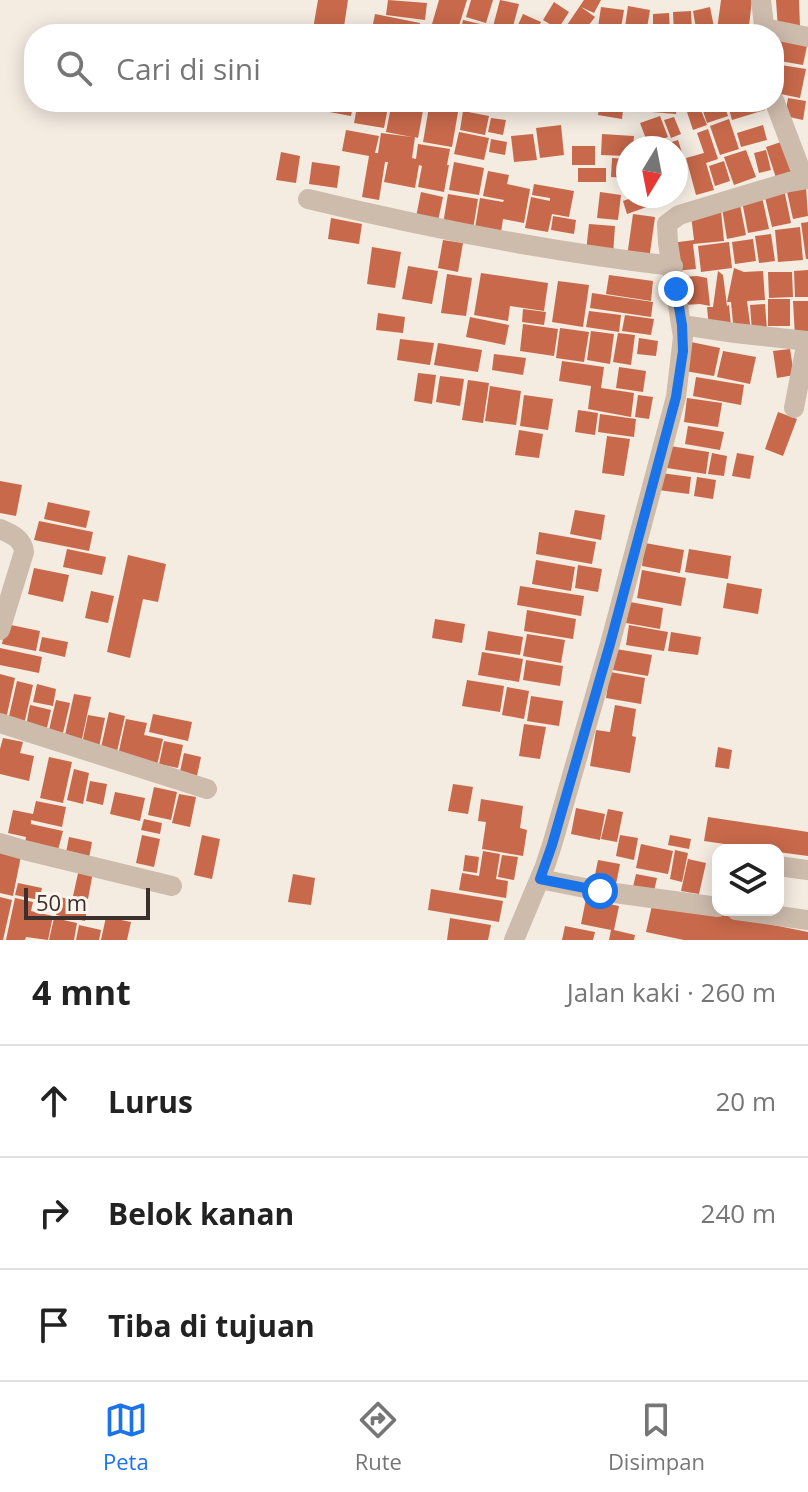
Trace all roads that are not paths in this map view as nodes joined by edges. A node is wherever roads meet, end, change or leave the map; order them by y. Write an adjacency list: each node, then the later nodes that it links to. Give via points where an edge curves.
1 (761, 0): 2 (street)
2 (763, 24)
3 (784, 34): 4 (street)
4 (808, 37)
5 (779, 112): 6 (street)
6 (806, 179): 8 (street, via 672,219 667,234)
7 (308, 199): 8 (street, via 497,239)
8 (673, 266): 9 (street)
9 (682, 325): 10 (street); 19 (street, via 676,397)
10 (808, 341): 11 (street)
11 (794, 408)
12 (0, 529): 13 (street, via 18,539 24,552)
13 (0, 630)
14 (0, 723): 15 (street)
15 (207, 789)
16 (0, 843): 20 (street)
17 (784, 867): 18 (street)
18 (808, 870)
19 (540, 879): 21 (street); 24 (street)
20 (172, 886)
21 (712, 906)
22 (779, 916): 23 (street)
23 (808, 920)
24 (514, 940)

